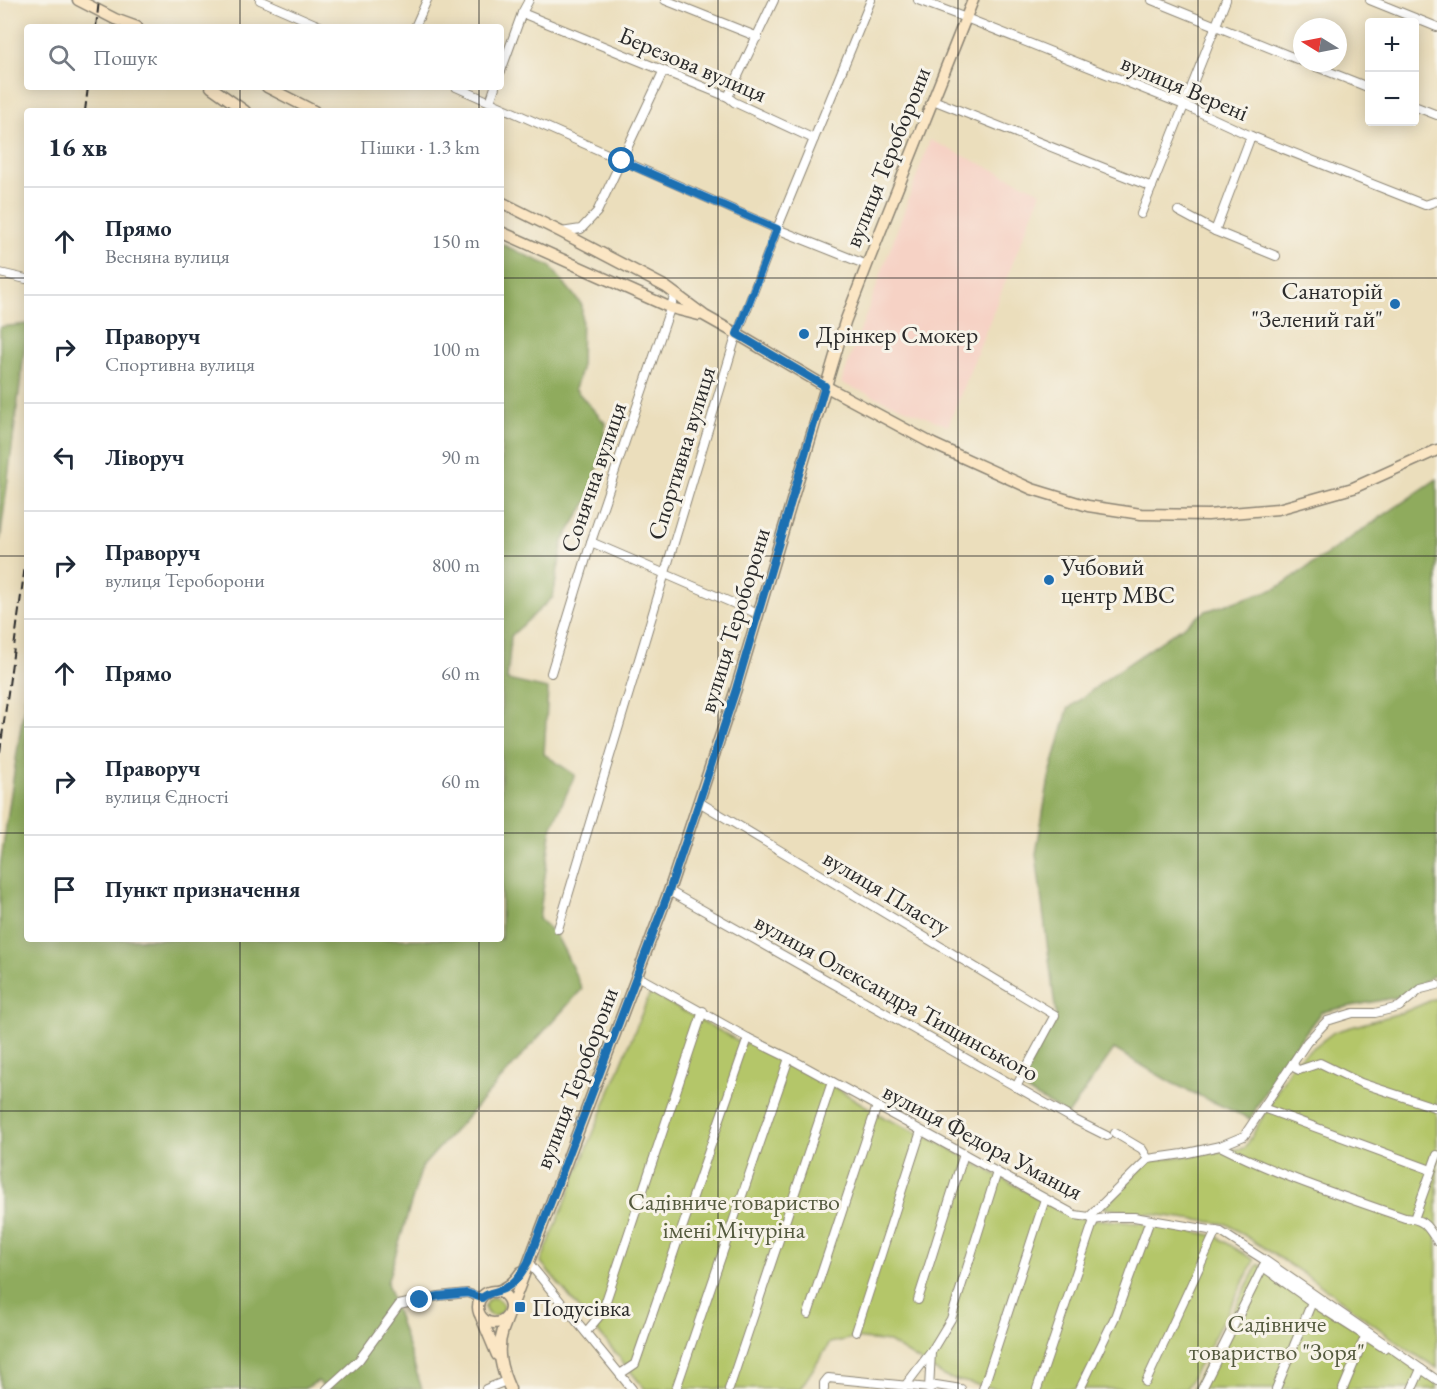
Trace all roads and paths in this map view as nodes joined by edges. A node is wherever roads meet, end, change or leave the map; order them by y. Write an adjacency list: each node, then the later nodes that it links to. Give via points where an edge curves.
1 (78, 0): 15 (main road)
2 (260, 0): 18 (street)
3 (427, 0): 19 (street)
4 (529, 0): 13 (street)
5 (665, 0): 22 (street, Березова вулиця)
6 (774, 0): 22 (street)
7 (871, 0): 43 (street, Спортивна вулиця)
8 (918, 0): 14 (street, вулиця Верені)
9 (973, 0): 14 (main road, вулиця Тероборони)
10 (1152, 0): 20 (street)
11 (1226, 0): 20 (street)
12 (1370, 0): 21 (street)
13 (522, 13): 24 (street); 25 (street, Березова вулиця)
14 (966, 18): 33 (main road, вулиця Тероборони); 35 (street, вулиця Верені)
15 (115, 19): 16 (main road); 17 (main road)
16 (122, 24)
17 (129, 24)
18 (315, 24)
19 (416, 24)
20 (1215, 26): 23 (street); 35 (street)
21 (1437, 27)
22 (758, 37): 32 (street)
23 (1293, 57)
24 (504, 63)
25 (663, 72): 32 (street, Березова вулиця); 44 (street)
26 (1330, 72): 27 (street)
27 (1365, 86)
28 (215, 90): 36 (main road)
29 (273, 90): 37 (main road)
30 (463, 90): 34 (street)
31 (494, 90): 34 (street)
32 (728, 97): 43 (street, Березова вулиця)
33 (933, 100): 45 (street); 55 (main road, вулиця Тероборони)
34 (490, 102): 38 (street)
35 (1184, 105): 42 (street, вулиця Верені); 45 (street)
36 (241, 108)
37 (307, 108)
38 (503, 108)
39 (504, 108): 44 (street)
40 (1419, 108): 41 (street)
41 (1437, 116)
42 (1251, 136): 46 (street, вулиця Верені, via 1425,205); 51 (street)
43 (814, 139): 50 (street, Спортивна вулиця)
44 (622, 161): 50 (street); 52 (street, via 597,212 581,229)
45 (1152, 187): 49 (street)
46 (1437, 201)
47 (504, 204): 52 (main road)
48 (1178, 211): 51 (street)
49 (1142, 214)
50 (777, 229): 55 (street); 61 (street, Спортивна вулиця)
51 (1215, 231): 54 (street)
52 (561, 232): 58 (main road)
53 (504, 233): 59 (main road)
54 (1276, 256)
55 (867, 265): 62 (main road, вулиця Тероборони)
56 (0, 273): 57 (street)
57 (24, 279)
58 (675, 294): 59 (street, Сонячна вулиця); 60 (main road)
59 (671, 308): 60 (main road); 64 (street, Сонячна вулиця)
60 (705, 316): 61 (main road)
61 (737, 334): 62 (main road); 65 (street, Спортивна вулиця)
62 (825, 386): 63 (main road, via 933,444 1032,489 1088,506 1141,514 1208,515 1278,509 1353,488); 66 (main road, вулиця Тероборони)
63 (1437, 450)
64 (591, 542): 65 (street); 67 (street, Сонячна вулиця)
65 (665, 574): 66 (street); 70 (street, Спортивна вулиця)
66 (758, 614): 68 (main road, вулиця Тероборони)
67 (551, 673)
68 (699, 802): 69 (main road, вулиця Тероборони); 78 (street, вулиця Пласту, via 1055,1015)
69 (669, 891): 71 (main road, вулиця Тероборони); 78 (street, вулиця Олександра Тищинського)
70 (558, 929)
71 (637, 976): 73 (street, вулиця Федора Уманця); 97 (main road, вулиця Тероборони)
72 (1437, 985): 76 (street, via 1420,989 1399,1007 1327,1021)
73 (703, 1011): 74 (street, вулиця Федора Уманця); 106 (street, via 602,1313)
74 (748, 1038): 75 (street, вулиця Федора Уманця); 112 (street, via 635,1364)
75 (789, 1058): 77 (street, вулиця Федора Уманця); 121 (street)
76 (1293, 1063): 80 (street); 81 (street, via 1299,1070 1320,1063 1361,1083)
77 (832, 1082): 79 (street, вулиця Федора Уманця); 122 (street)
78 (1016, 1087): 84 (street, вулиця Олександра Тищинського)
79 (877, 1106): 82 (street, вулиця Федора Уманця); 104 (street)
80 (1263, 1108): 85 (street, via 1244,1136); 89 (street)
81 (1437, 1108)
82 (921, 1131): 86 (street, вулиця Федора Уманця); 107 (street)
83 (1115, 1134): 88 (street, via 1142,1149)
84 (1107, 1136)
85 (1220, 1146): 88 (street); 92 (street, via 1296,1180)
86 (964, 1154): 90 (street, вулиця Федора Уманця); 101 (street)
87 (1437, 1155): 89 (street)
88 (1148, 1159): 93 (street)
89 (1431, 1170): 92 (street)
90 (997, 1172): 91 (street, вулиця Федора Уманця); 109 (street, via 951,1319)
91 (1045, 1199): 93 (street, вулиця Федора Уманця); 126 (street)
92 (1414, 1218): 96 (street, via 1425,1223)
93 (1091, 1219): 94 (street, вулиця Федора Уманця); 127 (street)
94 (1150, 1220): 95 (street, вулиця Федора Уманця); 128 (street, via 1115,1317)
95 (1216, 1231): 98 (street, вулиця Федора Уманця); 114 (street)
96 (1437, 1241)
97 (530, 1256): 99 (main road, via 512,1284); 103 (main road, вулиця Тероборони); 106 (street)
98 (1264, 1264): 102 (street); 113 (street, вулиця Федора Уманця); 129 (street)
99 (494, 1292): 100 (main road); 103 (main road, via 508,1299)
100 (482, 1298): 105 (main road); 118 (street, via 467,1293 399,1305 359,1360)
101 (918, 1300)
102 (1312, 1302): 108 (street); 130 (street)
103 (508, 1314): 105 (main road, via 494,1323); 110 (main road, вулиця Тероборони, via 500,1341)
104 (808, 1314)
105 (481, 1316): 110 (main road)
106 (586, 1332): 112 (street)
107 (856, 1332)
108 (1365, 1337): 111 (street); 131 (street)
109 (931, 1353): 116 (street); 124 (street)
110 (501, 1364): 115 (main road)
111 (1421, 1370): 117 (street); 132 (street)
112 (620, 1374): 120 (street)
113 (1437, 1380)
114 (1146, 1382)
115 (508, 1385): 119 (street)
116 (904, 1386): 123 (street, via 828,1378); 124 (street)
117 (1437, 1386)
118 (327, 1389)
119 (486, 1389)
120 (632, 1389)
121 (676, 1389)
122 (729, 1389)
123 (824, 1389)
124 (929, 1389): 125 (street, via 936,1385)
125 (961, 1389)
126 (983, 1389)
127 (1037, 1389)
128 (1080, 1389)
129 (1202, 1389)
130 (1276, 1389)
131 (1343, 1389)
132 (1412, 1389)

